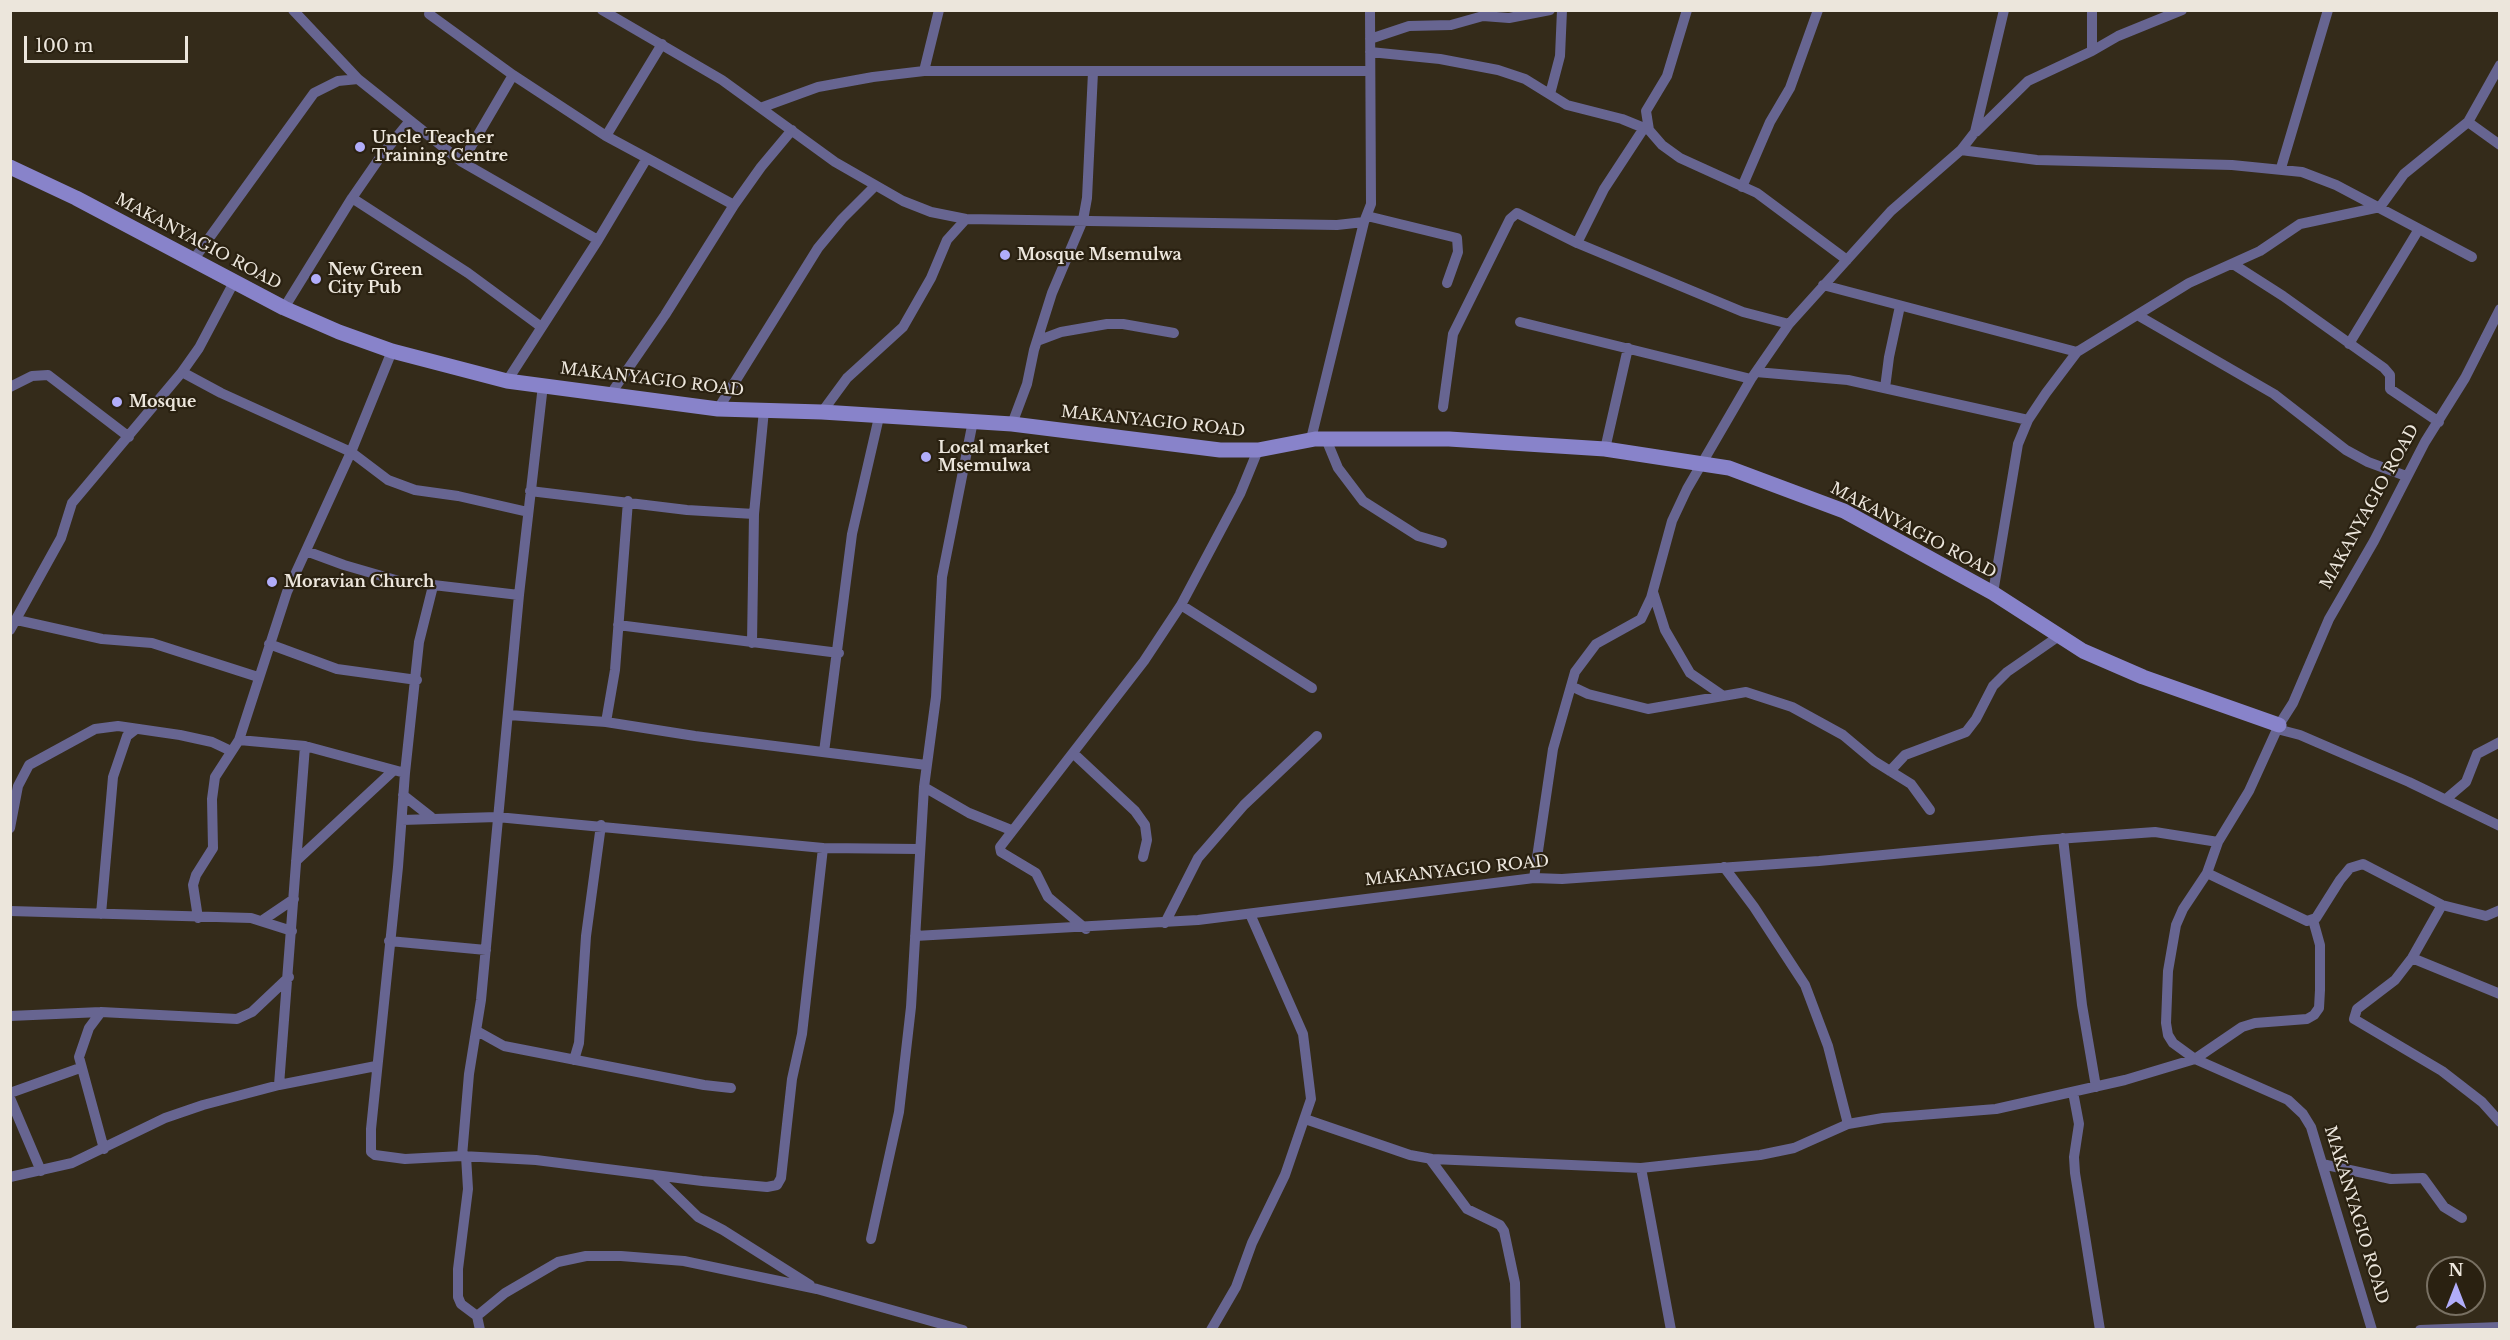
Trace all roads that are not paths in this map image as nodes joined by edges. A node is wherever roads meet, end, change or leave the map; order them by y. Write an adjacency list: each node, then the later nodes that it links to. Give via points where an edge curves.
1 (293, 10): 23 (street)
2 (602, 10): 15 (street)
3 (939, 10): 19 (street)
4 (1370, 10): 14 (street)
5 (1550, 10): 14 (street, via 1509,18 1483,16 1451,26 1409,26)
6 (1562, 10): 24 (street, via 1560,56)
7 (1687, 10): 28 (street, via 1667,76 1646,111)
8 (1818, 10): 39 (street, via 1790,88 1770,122)
9 (2004, 10): 30 (street)
10 (2092, 10): 16 (street)
11 (2182, 10): 16 (street)
12 (2328, 10): 37 (street)
13 (429, 14): 22 (street)
14 (1370, 39): 17 (street)
15 (662, 44): 25 (street); 31 (street)
16 (2092, 51): 30 (street, via 2028,81)
17 (1370, 52): 20 (street); 24 (street, via 1440,58 1498,70 1525,79)
18 (2499, 65): 27 (street)
19 (924, 71): 21 (street); 25 (street, via 818,87)
20 (1370, 71): 21 (street); 44 (street, via 1371,204)
21 (1093, 72): 45 (street)
22 (513, 75): 31 (street); 35 (street)
23 (358, 80): 26 (street); 50 (street, via 338,81 314,93)
24 (1550, 94): 28 (street, via 1580,110)
25 (763, 107): 29 (street)
26 (410, 122): 35 (street); 40 (street)
27 (2468, 122): 32 (street); 42 (street, via 2404,174)
28 (1646, 129): 39 (street, via 1680,158); 48 (street, via 1604,189)
29 (792, 130): 38 (street); 41 (street)
30 (1975, 132): 33 (street)
31 (606, 136): 34 (street)
32 (2499, 145)
33 (1961, 150): 37 (street, via 2086,164); 51 (street, via 1891,212)
34 (647, 158): 41 (street); 47 (street)
35 (462, 162): 47 (street)
36 (10, 167): 50 (street, MAKANYAGIO ROAD)
37 (2281, 168): 42 (street, via 2336,184)
38 (875, 186): 43 (street, via 931,212); 77 (street, via 818,248)
39 (1742, 186): 51 (street, via 1773,204)
40 (352, 198): 57 (street); 62 (street, via 468,273)
41 (734, 205): 75 (street)
42 (2380, 207): 46 (street); 52 (street, via 2300,225)
43 (966, 219): 45 (street); 79 (street, via 947,240 903,327 847,378)
44 (1365, 219): 45 (street, via 1337,225); 54 (street, via 1457,238 1458,252); 86 (street)
45 (1083, 220): 64 (street, via 1052,293)
46 (2419, 229): 49 (street); 65 (street)
47 (598, 240): 62 (street)
48 (1577, 243): 61 (street, via 1743,312); 76 (street, via 1522,214 1510,219 1453,333)
49 (2472, 257)
50 (194, 259): 53 (street, MAKANYAGIO ROAD)
51 (1847, 260): 55 (street)
52 (2233, 264): 59 (street, via 2189,284); 65 (street)
53 (234, 282): 57 (street, MAKANYAGIO ROAD); 69 (street)
54 (1447, 283)
55 (1823, 285): 56 (street); 61 (street)
56 (1900, 306): 68 (street); 74 (street)
57 (284, 308): 67 (street, MAKANYAGIO ROAD)
58 (2499, 309): 83 (street, MAKANYAGIO ROAD)
59 (2139, 316): 68 (street); 91 (street, via 2274,394 2346,450)
60 (1520, 322): 66 (street)
61 (1789, 324): 70 (street)
62 (540, 326): 71 (street)
63 (1174, 333): 64 (street, via 1107,324 1061,332)
64 (1037, 341): 84 (street)
65 (2349, 344): 83 (street, via 2389,372 2390,388 2397,396)
66 (1628, 348): 70 (street); 87 (street)
67 (392, 351): 71 (street, MAKANYAGIO ROAD); 89 (street)
68 (2077, 352): 81 (street)
69 (182, 372): 85 (street); 89 (street)
70 (1754, 376): 74 (street, via 1821,376); 90 (street)
71 (507, 381): 72 (street, MAKANYAGIO ROAD)
72 (543, 385): 75 (street, MAKANYAGIO ROAD); 92 (street)
73 (10, 387): 85 (street, via 32,376 48,375)
74 (1885, 388): 81 (street)
75 (610, 395): 77 (street, MAKANYAGIO ROAD)
76 (1443, 406)
77 (718, 409): 78 (street, MAKANYAGIO ROAD)
78 (764, 410): 79 (street, MAKANYAGIO ROAD); 95 (street)
79 (822, 412): 80 (street, MAKANYAGIO ROAD)
80 (879, 417): 82 (street, MAKANYAGIO ROAD); 108 (street, via 852,534)
81 (2028, 420): 100 (street, via 2018,444)
82 (973, 421): 84 (street, MAKANYAGIO ROAD); 127 (street, via 942,577 936,697)
83 (2439, 422): 91 (street, MAKANYAGIO ROAD)
84 (1012, 424): 88 (street, MAKANYAGIO ROAD, via 1220,450)
85 (129, 437): 103 (street, via 72,503 61,538)
86 (1318, 439): 87 (street, MAKANYAGIO ROAD, via 1449,439); 88 (street, MAKANYAGIO ROAD); 96 (street, via 1364,501 1418,536)
87 (1605, 449): 90 (street, MAKANYAGIO ROAD)
88 (1258, 450): 102 (street, via 1236,503)
89 (351, 452): 94 (street, via 388,480 415,490); 97 (street)
90 (1701, 464): 99 (street, via 1672,521); 100 (street, MAKANYAGIO ROAD, via 1729,468 1844,510)
91 (2406, 476): 117 (street, MAKANYAGIO ROAD, via 2329,619 2293,703)
92 (530, 491): 93 (street); 94 (street)
93 (628, 501): 95 (street); 104 (street)
94 (528, 512): 101 (street)
95 (754, 514): 106 (street)
96 (1442, 543)
97 (306, 551): 98 (street, via 373,574); 107 (street)
98 (433, 586): 101 (street); 110 (street, via 419,642)
99 (1653, 591): 111 (street, via 1641,619 1596,644 1575,672); 113 (street, via 1665,630 1690,673)
100 (1993, 593): 105 (street, MAKANYAGIO ROAD)
101 (519, 596): 114 (street)
102 (1181, 605): 112 (street); 126 (street, via 1144,661)
103 (14, 625): 109 (street, via 152,643)
104 (618, 625): 106 (street); 115 (street)
105 (2059, 636): 117 (street, MAKANYAGIO ROAD, via 2143,677); 128 (street, via 1993,686 1966,732 1905,755)
106 (752, 643): 108 (street)
107 (269, 645): 109 (street); 110 (street, via 337,669)
108 (839, 653): 125 (street)
109 (258, 677): 116 (street)
110 (417, 680): 129 (street)
111 (1571, 686): 113 (street, via 1648,709); 150 (street, via 1553,749)
112 (1312, 688)
113 (1722, 695): 128 (street, via 1746,692 1792,707 1843,735)
114 (509, 715): 115 (street); 136 (street)
115 (606, 722): 125 (street)
116 (245, 723): 120 (street); 121 (street)
117 (2278, 727): 132 (street); 143 (street, MAKANYAGIO ROAD, via 2248,792)
118 (136, 729): 124 (street, via 198,738); 134 (street, via 101,727 40,757 23,773); 155 (street, via 127,736 113,777)
119 (1317, 736): 160 (street, via 1244,805 1198,858)
120 (239, 740): 121 (street); 124 (street)
121 (263, 742): 123 (street)
122 (2499, 742): 132 (street, via 2477,754 2466,782)
123 (305, 746): 129 (street); 147 (street)
124 (231, 751): 157 (street, via 213,786 213,848 194,881)
125 (824, 752): 127 (street)
126 (1073, 753): 141 (street); 146 (street, via 1145,825)
127 (926, 765): 130 (street)
128 (1890, 771): 133 (street, via 1911,784)
129 (400, 772): 131 (street); 147 (street)
130 (924, 787): 141 (street, via 969,813); 145 (street)
131 (403, 795): 135 (street); 137 (street)
132 (2446, 800): 139 (street)
133 (1930, 810)
134 (11, 813): 140 (street)
135 (431, 817): 136 (street); 137 (street)
136 (497, 817): 138 (street); 165 (street)
137 (402, 819): 164 (street)
138 (601, 825): 144 (street); 173 (street, via 586,936 579,1043)
139 (2499, 825)
140 (10, 828)
141 (1011, 830): 161 (street, via 1001,852 1035,873 1048,897)
142 (2064, 838): 143 (street, MAKANYAGIO ROAD, via 2155,832); 148 (street, MAKANYAGIO ROAD); 177 (street, via 2082,1005)
143 (2218, 842): 149 (street, MAKANYAGIO ROAD)
144 (823, 848): 145 (street); 191 (street, via 781,1178 777,1185 766,1187)
145 (918, 849): 163 (street)
146 (1143, 857)
147 (296, 861): 151 (street)
148 (1724, 867): 150 (street, MAKANYAGIO ROAD); 184 (street, via 1805,985 1828,1046)
149 (2207, 873): 159 (street, via 2305,920); 172 (street, MAKANYAGIO ROAD, via 2182,909 2168,971 2168,1035)
150 (1534, 878): 156 (street, MAKANYAGIO ROAD)
151 (294, 899): 158 (street); 162 (street)
152 (2442, 905): 154 (street, via 2486,916); 159 (street, via 2363,864 2350,868); 166 (street)
153 (10, 910): 155 (street)
154 (2499, 910)
155 (100, 914): 157 (street)
156 (1250, 914): 160 (street, MAKANYAGIO ROAD); 182 (street, via 1303,1034 1311,1082)
157 (198, 918): 158 (street)
158 (263, 920): 162 (street)
159 (2313, 920): 172 (street, via 2320,945 2319,1008 2314,1016 2242,1027)
160 (1165, 922): 161 (street, MAKANYAGIO ROAD)
161 (1086, 928): 163 (street, MAKANYAGIO ROAD)
162 (292, 931): 167 (street)
163 (915, 936): 194 (street, via 900,1112)
164 (389, 941): 165 (street); 174 (street)
165 (486, 950): 171 (street)
166 (2412, 958): 168 (street); 183 (street, via 2384,991 2357,1009 2354,1019 2442,1071 2482,1102)
167 (289, 977): 169 (street, via 252,1012 237,1019); 176 (street)
168 (2499, 994)
169 (101, 1012): 170 (street); 175 (street, via 84,1040)
170 (10, 1016)
171 (477, 1031): 173 (street, via 499,1045); 186 (street, via 469,1074)
172 (2195, 1059): 177 (street); 188 (street, MAKANYAGIO ROAD, via 2288,1100 2312,1127)
173 (574, 1060): 178 (street)
174 (376, 1066): 176 (street); 186 (street, via 371,1152 397,1158)
175 (80, 1068): 180 (street); 185 (street)
176 (279, 1085): 185 (street, via 165,1118)
177 (2096, 1087): 179 (street)
178 (731, 1088)
179 (2073, 1092): 184 (street, via 1996,1109); 203 (street, via 2079,1124 2074,1157 2076,1182)
180 (10, 1093)
181 (10, 1098): 190 (street)
182 (1305, 1119): 187 (street); 200 (street, via 1285,1176 1236,1287)
183 (2499, 1122)
184 (1848, 1124): 189 (street, via 1794,1148)
185 (104, 1149): 190 (street)
186 (464, 1156): 191 (street, via 555,1161); 196 (street, via 468,1189 458,1297)
187 (1430, 1159): 189 (street); 201 (street, via 1467,1209 1500,1225 1515,1283)
188 (2322, 1164): 193 (street, via 2391,1179 2423,1178 2444,1207); 205 (street, MAKANYAGIO ROAD)
189 (1641, 1168): 202 (street)
190 (41, 1171): 192 (street)
191 (655, 1175): 195 (street, via 698,1217)
192 (10, 1177)
193 (2462, 1218)
194 (871, 1239)
195 (817, 1289): 196 (street, via 684,1261 586,1257 558,1262 534,1274); 199 (street)
196 (477, 1316): 198 (street)
197 (2499, 1328): 206 (street)
198 (480, 1329)
199 (963, 1329)
200 (1211, 1329)
201 (1516, 1329)
202 (1671, 1329)
203 (2100, 1329)
204 (2365, 1329): 205 (street)
205 (2372, 1329)
206 (2420, 1329)

